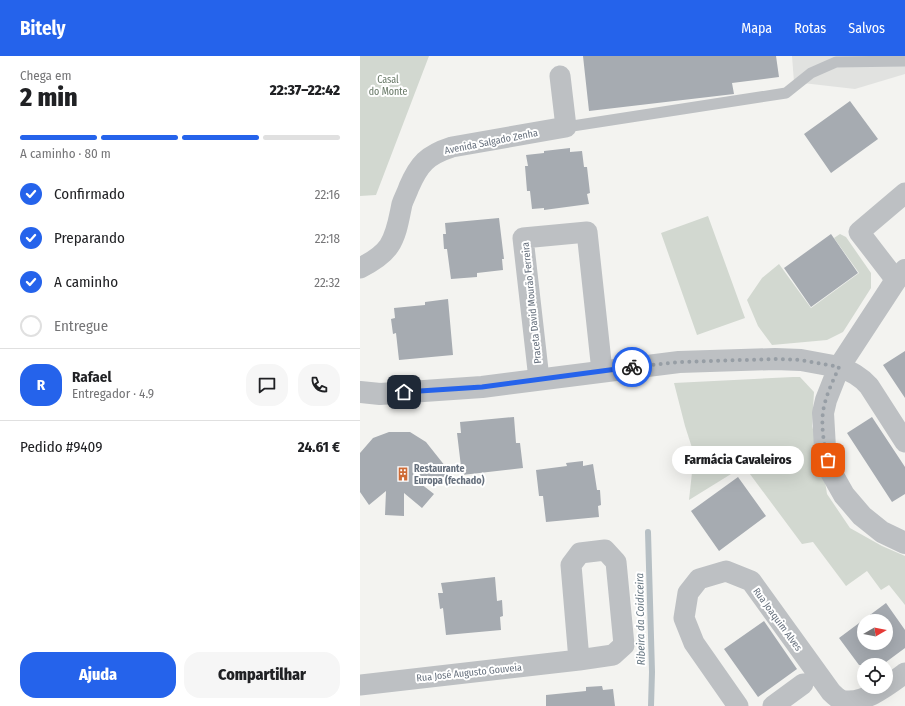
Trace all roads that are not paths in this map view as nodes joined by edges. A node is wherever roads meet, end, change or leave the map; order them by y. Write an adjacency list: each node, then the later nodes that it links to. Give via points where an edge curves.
1 (905, 61): 3 (lane, via 836,62 811,73 786,93)
2 (560, 76): 3 (street)
3 (566, 128): 5 (street, Avenida Salgado Zenha, via 452,147 438,151 426,159 416,171 389,245)
4 (905, 193): 6 (street, via 859,232)
5 (360, 268)
6 (900, 275): 7 (street)
7 (839, 367): 8 (street, via 801,360 775,359 679,362); 11 (street, via 854,372 869,386); 12 (street, via 823,413 824,448 831,472 844,495 862,516 882,532)
8 (602, 371): 9 (street); 9 (street, Praceta David Mourão Ferreira, via 586,232 523,238)
9 (539, 379): 10 (street, via 482,387 380,394)
10 (360, 392)
11 (905, 442)
12 (905, 543)
13 (579, 660): 13 (street, Rua José Augusto Gouveia, via 613,655 624,645 616,562 605,550 580,552 571,565); 16 (street, Rua José Augusto Gouveia)
14 (905, 673): 17 (street, Rua Joaquim Alves, via 878,694 859,703 842,701 831,692 802,641 751,581 726,571 699,579 688,593 684,618 694,643)
15 (803, 684): 18 (street)
16 (360, 685)
17 (738, 706)
18 (773, 706)

